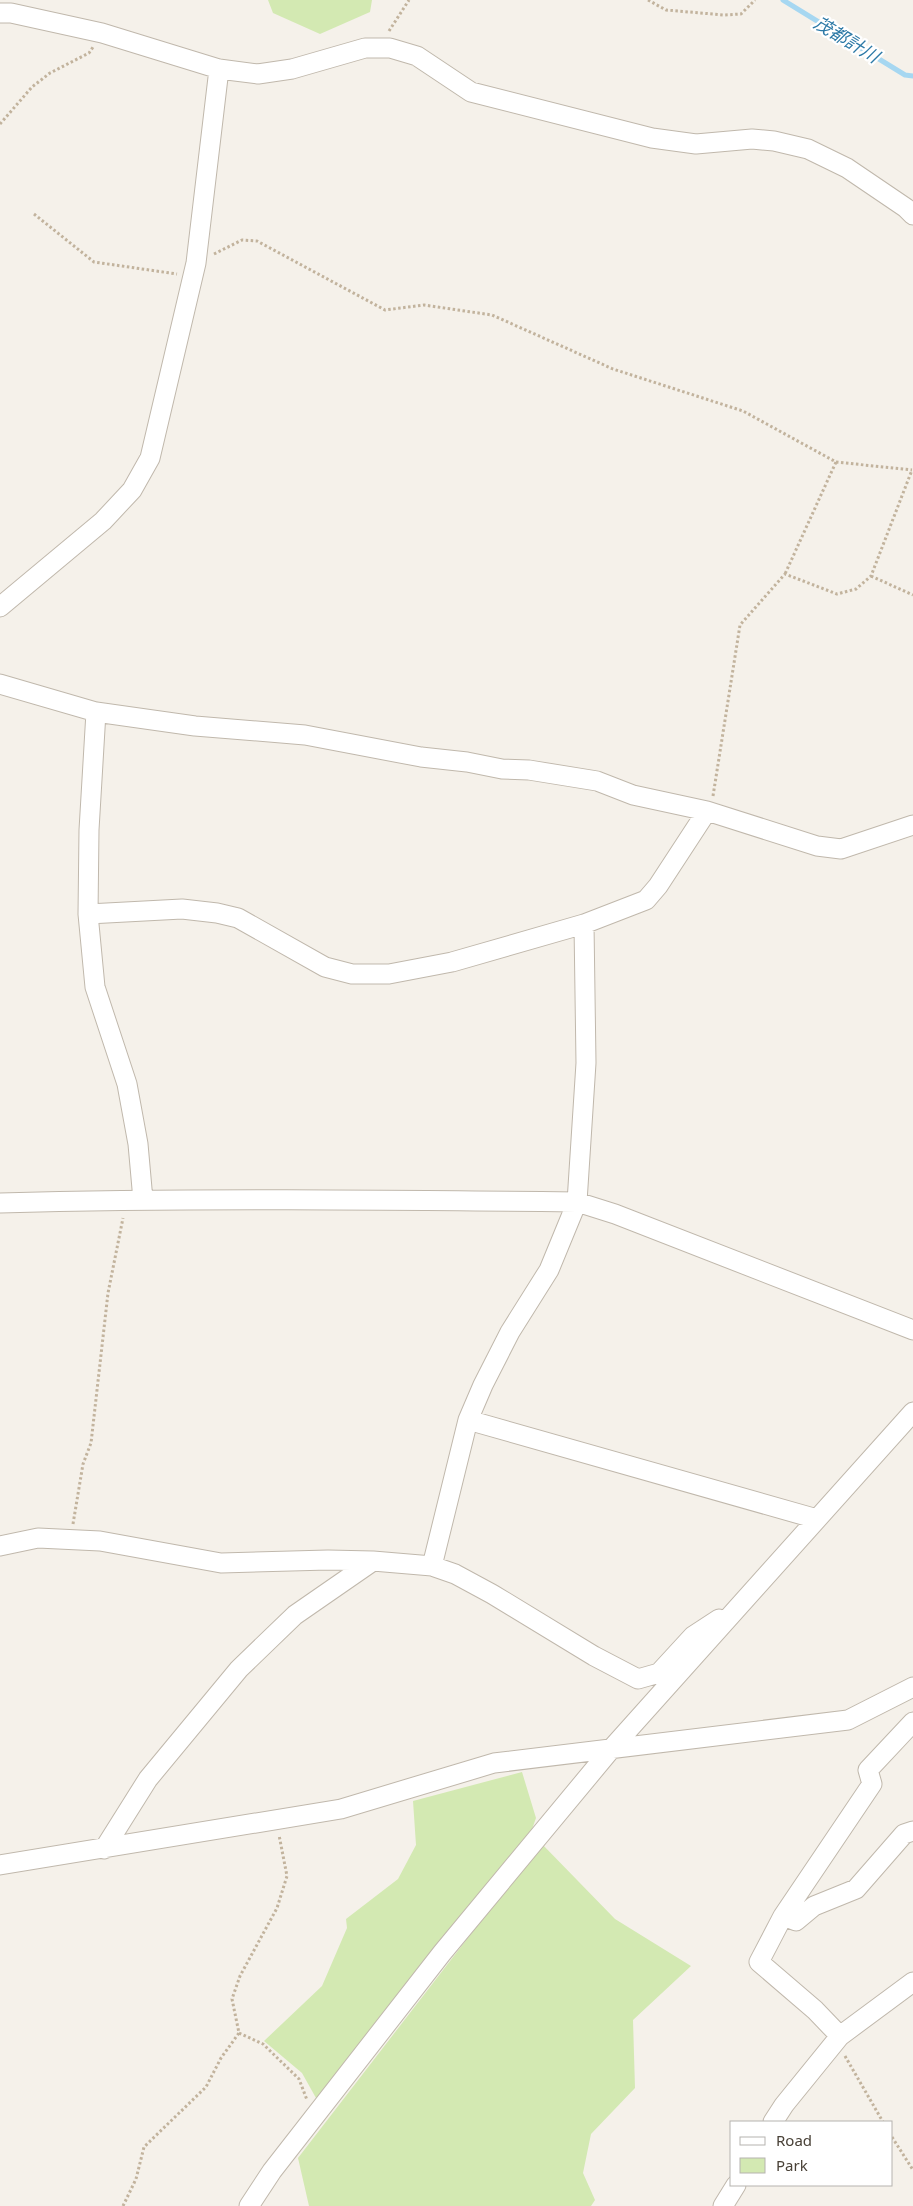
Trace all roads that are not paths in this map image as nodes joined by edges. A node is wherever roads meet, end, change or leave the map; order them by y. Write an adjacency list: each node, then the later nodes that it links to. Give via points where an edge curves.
1 (0, 13): 2 (street, via 102,33)
2 (219, 69): 3 (street, via 267,73 365,48 390,48 417,56 471,92 652,138 696,144 752,139 808,148 847,168); 4 (street, via 194,270 150,458 132,490 103,521)
3 (913, 215)
4 (0, 607)
5 (0, 684): 6 (street)
6 (96, 712): 7 (street, via 195,726 305,735 420,757 597,781 633,795); 9 (street)
7 (707, 811): 8 (street, via 816,846 841,849); 10 (street, via 646,900)
8 (913, 825)
9 (88, 914): 10 (street, via 182,910 218,913 238,918 325,967 352,974 389,974 452,962); 11 (street, via 95,987 127,1084 138,1144)
10 (584, 924): 12 (street, via 586,1063)
11 (143, 1200): 12 (street); 13 (street)
12 (577, 1202): 14 (street); 16 (street, via 549,1270 510,1332)
13 (0, 1203)
14 (913, 1330)
15 (913, 1412): 17 (street)
16 (468, 1420): 17 (street); 20 (street)
17 (817, 1519): 21 (street)
18 (0, 1546): 19 (street, via 38,1538 70,1539 100,1541 221,1563)
19 (373, 1561): 20 (street); 26 (street, via 296,1615 239,1669 148,1779)
20 (432, 1566): 21 (street, via 492,1594 638,1679 659,1673 693,1636)
21 (740, 1605): 24 (street)
22 (913, 1687): 24 (street, via 848,1720)
23 (913, 1722): 28 (street, via 868,1770 872,1784)
24 (612, 1748): 26 (street, via 494,1763 341,1809); 33 (street, via 442,1953 272,2171)
25 (913, 1831): 28 (street, via 904,1834 856,1889 814,1906 796,1921)
26 (104, 1849): 27 (street)
27 (0, 1865)
28 (783, 1916): 30 (street, via 759,1962 815,2010)
29 (913, 1982): 30 (street)
30 (838, 2038): 31 (street)
31 (775, 2121)
32 (735, 2186): 34 (street)
33 (249, 2206)
34 (723, 2206)

